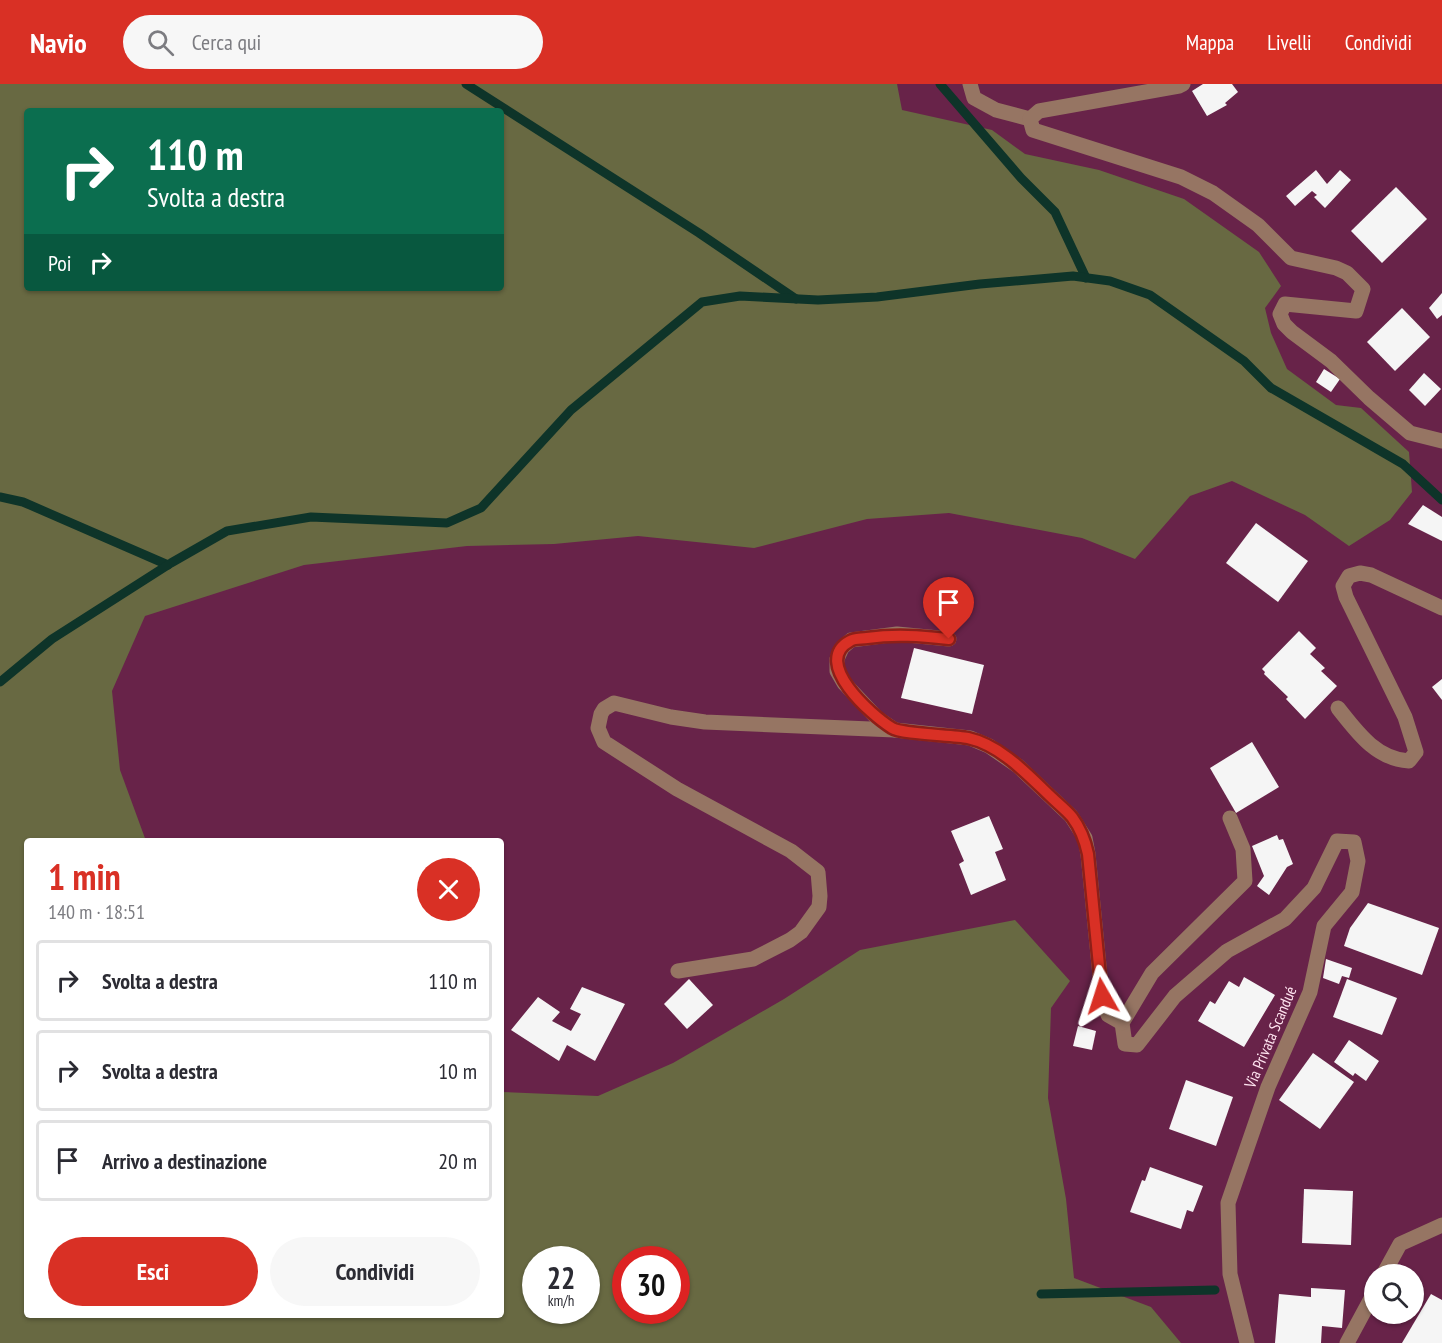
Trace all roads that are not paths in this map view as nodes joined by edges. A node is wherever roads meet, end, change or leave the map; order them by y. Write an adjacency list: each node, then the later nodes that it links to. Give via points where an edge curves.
1 (970, 84): 3 (street, via 974,98 996,110)
2 (1183, 84): 3 (street, via 1039,111)
3 (1030, 119): 4 (street, via 1033,130 1043,134 1181,177 1213,193 1258,225 1291,258 1347,273 1363,289 1356,311 1286,304 1280,314 1284,324 1410,433)
4 (1442, 441)
5 (1442, 608): 7 (street, via 1371,575 1349,576 1343,586 1350,609 1405,717 1416,752 1409,761 1386,757 1362,738)
6 (949, 639): 8 (street, via 897,634 851,640 842,648 837,671 844,683 877,718)
7 (1338, 708)
8 (895, 730): 10 (street, via 705,722 620,703 604,709 598,728 604,742 677,789 791,851 818,872 819,907 790,940 753,959); 11 (street, via 970,738 989,746 1018,766 1071,816 1088,854 1102,996 1108,1016)
9 (1230, 818): 11 (street, via 1243,849 1245,881 1152,973)
10 (678, 971)
11 (1122, 1023): 15 (street, Via Privata Scandué, via 1125,1044 1137,1045 1175,996 1227,951 1285,919 1314,888 1337,841 1354,842 1358,861 1352,892 1324,926 1310,992 1268,1087 1228,1203 1230,1274)
12 (1442, 1225): 13 (street, via 1400,1244)
13 (1389, 1264)
14 (1364, 1312): 16 (street)
15 (1247, 1343)
16 (1347, 1343)

